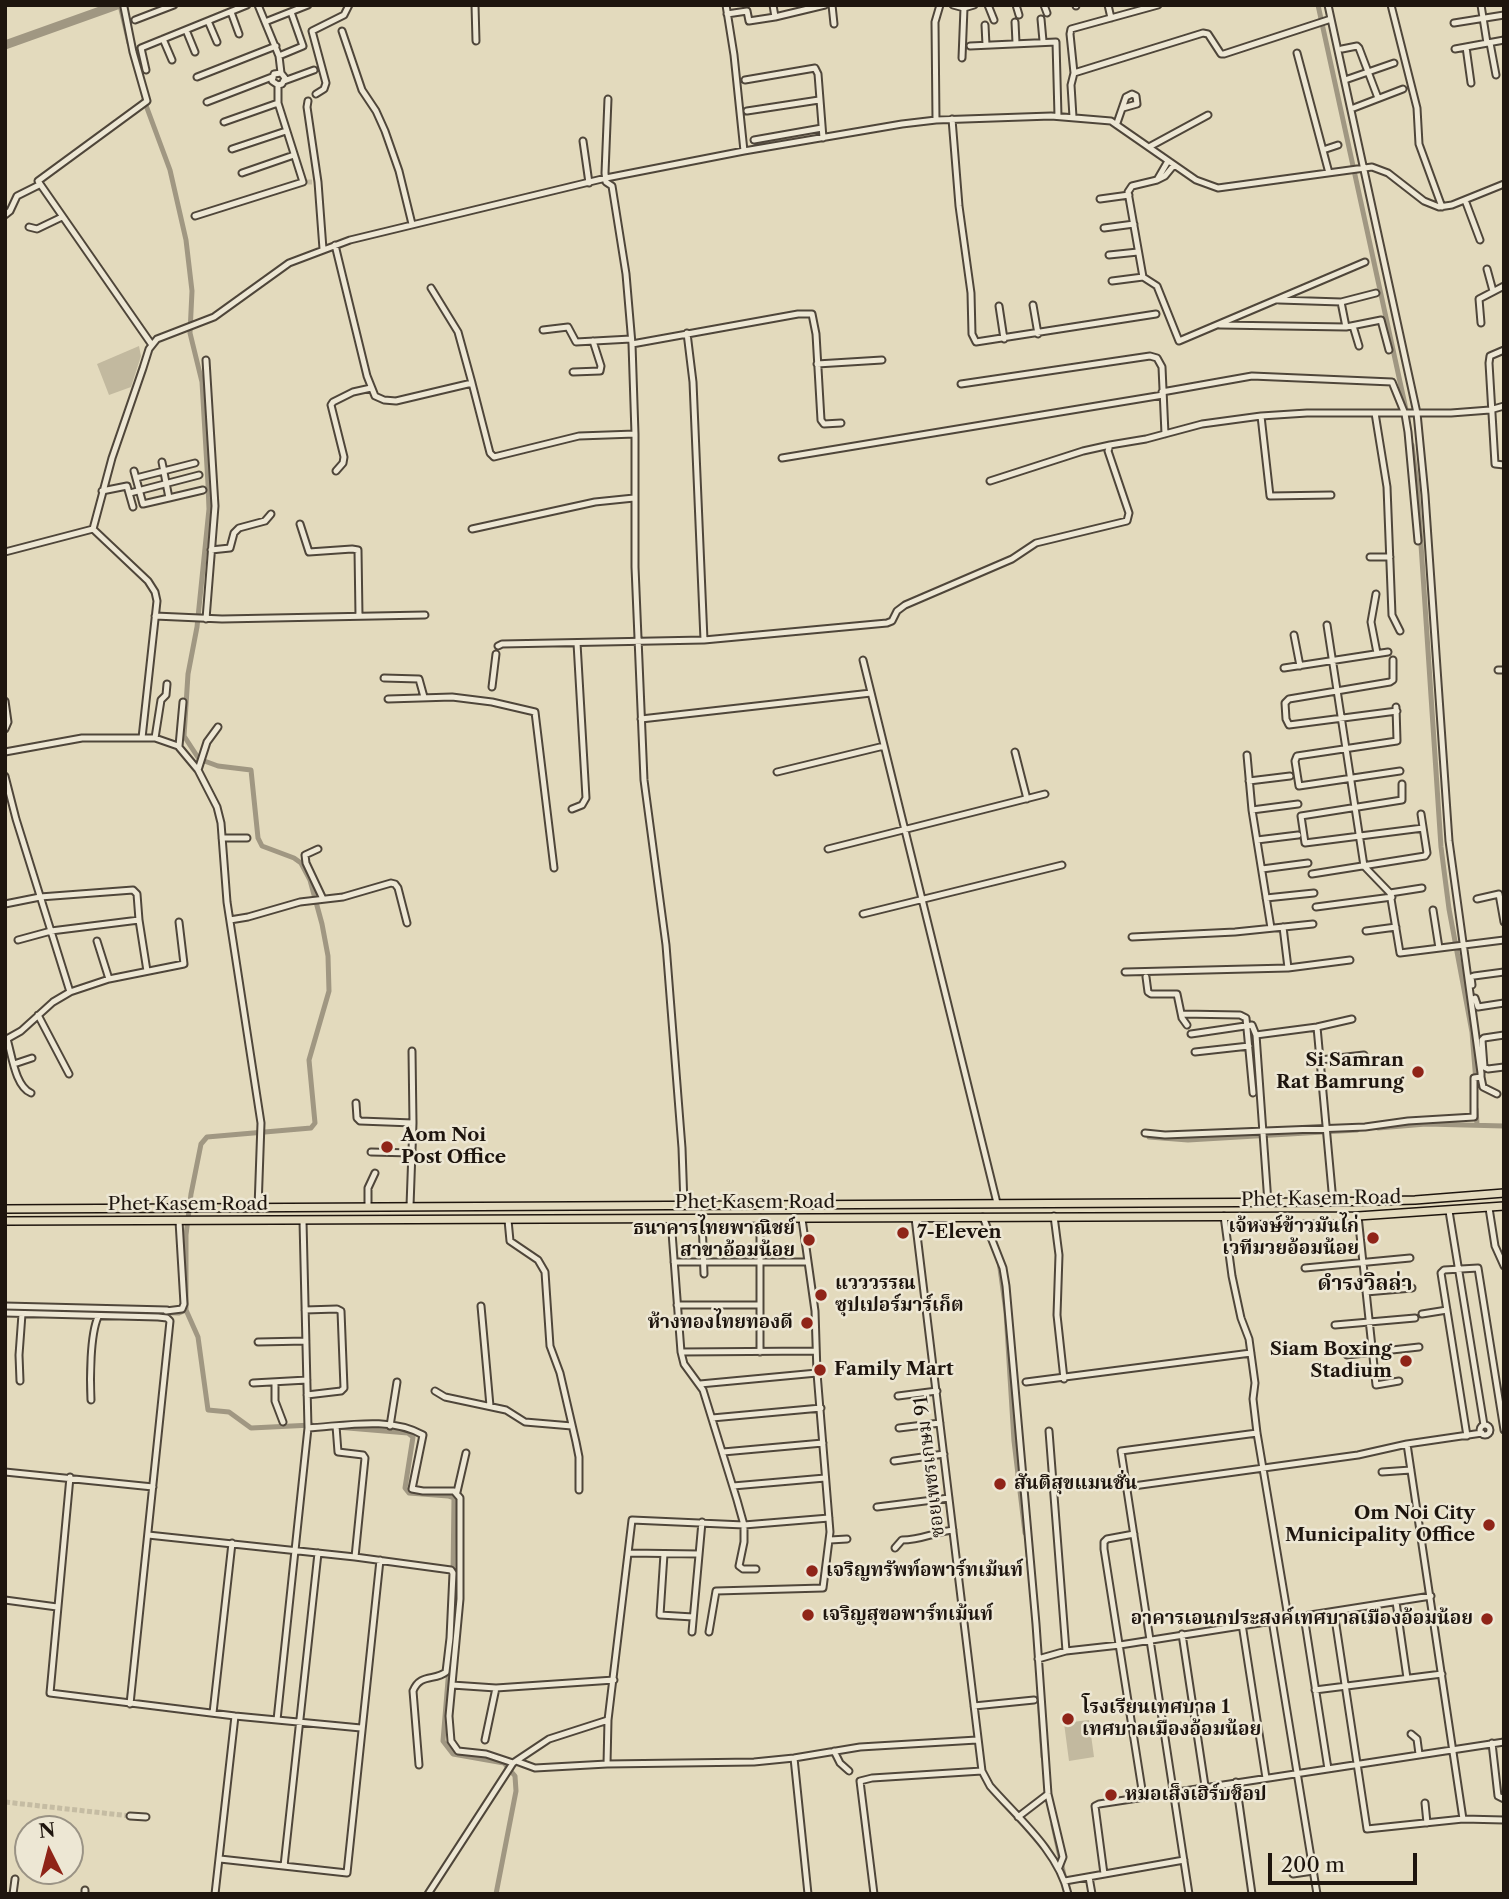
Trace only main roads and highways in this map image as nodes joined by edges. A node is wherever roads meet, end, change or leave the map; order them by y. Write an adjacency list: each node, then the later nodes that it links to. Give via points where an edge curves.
1 (1504, 1193): 2 (main road, Phet Kasem Road)
2 (1471, 1196): 3 (main road, Phet Kasem Road); 7 (main road)
3 (1447, 1198): 4 (main road, Phet Kasem Road); 8 (main road)
4 (1393, 1201): 6 (main road, Phet Kasem Road); 9 (main road)
5 (1504, 1206): 7 (main road, Phet Kasem Road)
6 (5, 1209)
7 (1472, 1209): 8 (main road, Phet Kasem Road)
8 (1449, 1211): 9 (main road, Phet Kasem Road)
9 (1394, 1214): 10 (main road, Phet Kasem Road)
10 (5, 1221)

